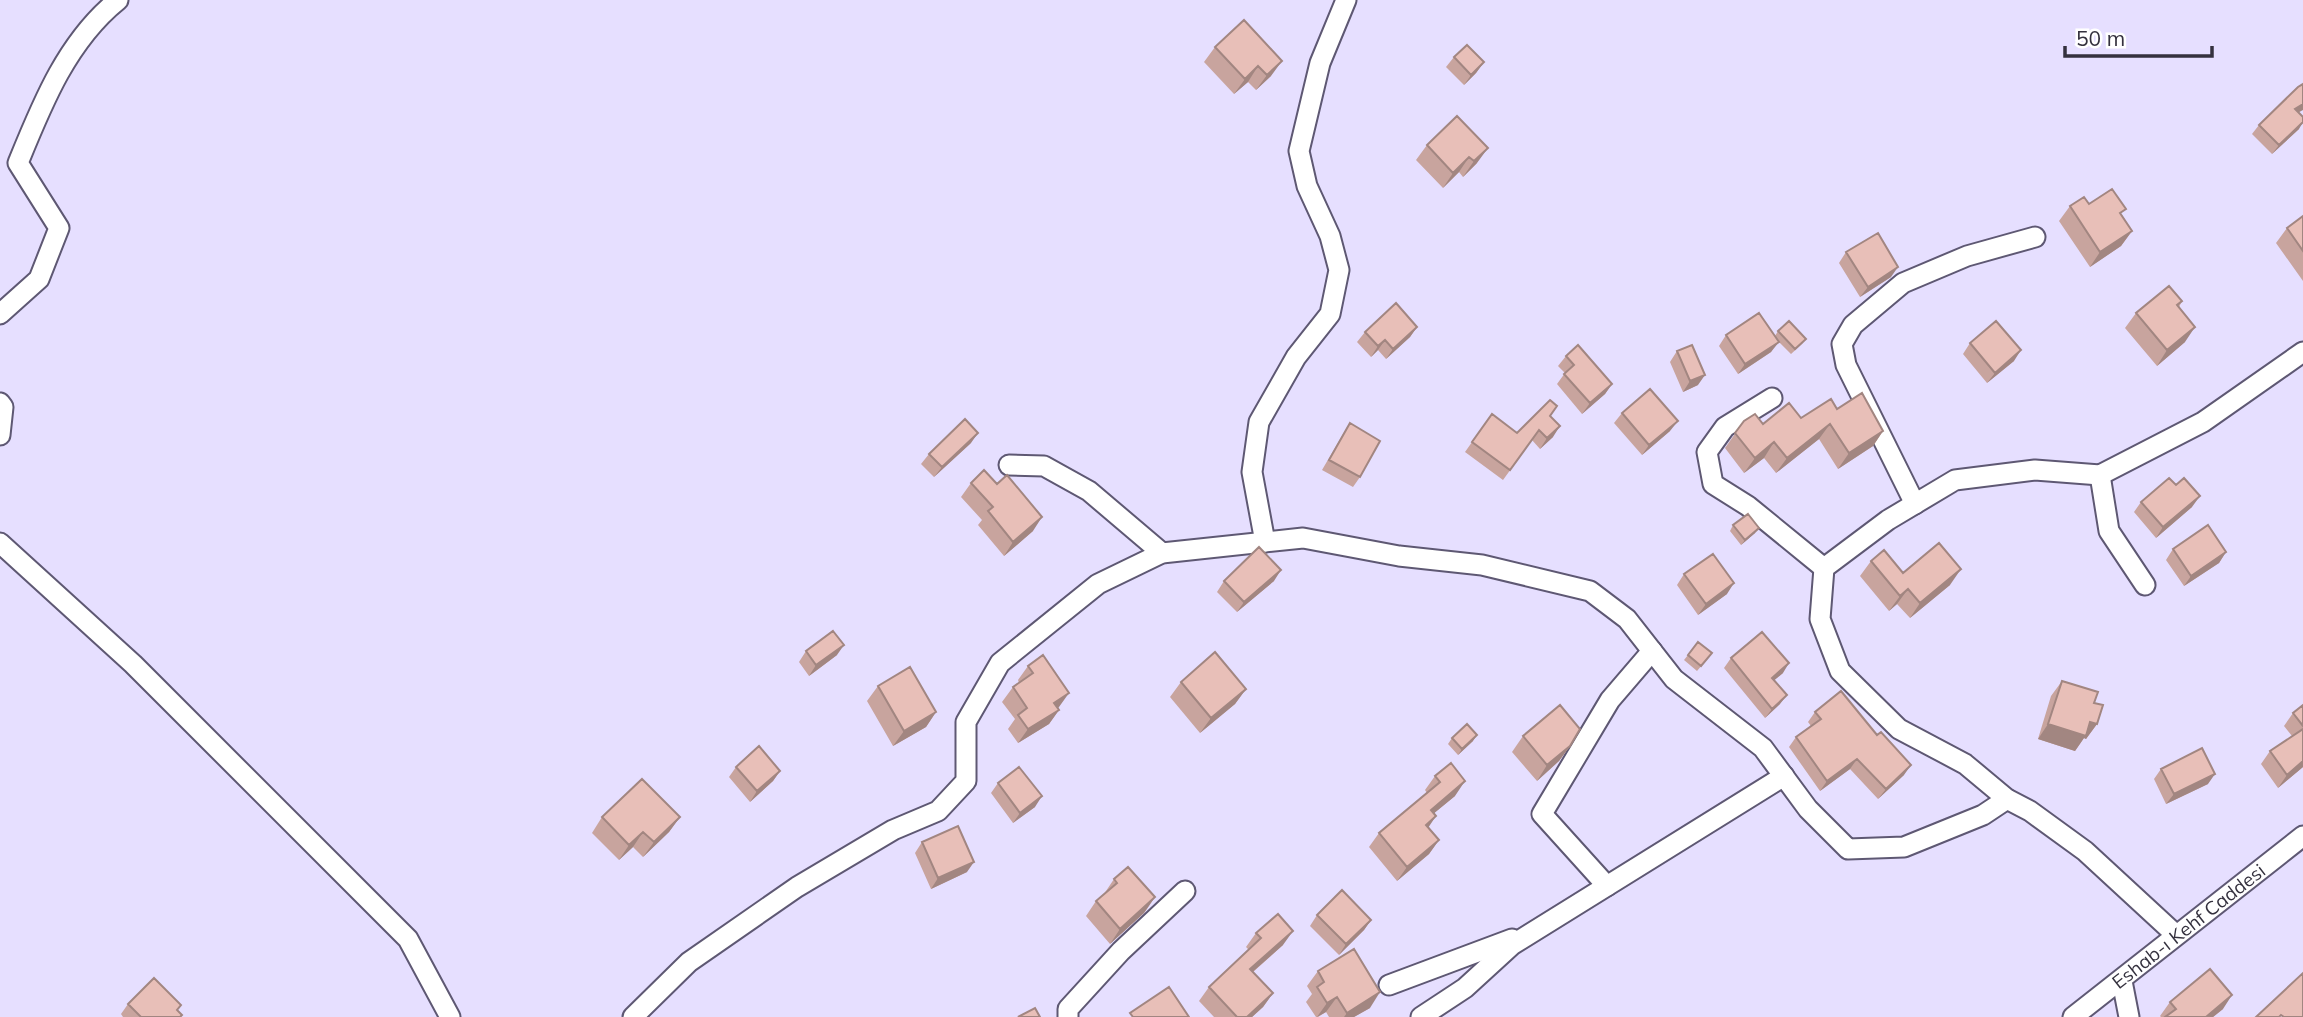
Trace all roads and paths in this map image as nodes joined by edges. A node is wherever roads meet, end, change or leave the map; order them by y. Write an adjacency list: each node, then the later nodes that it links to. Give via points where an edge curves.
1 (118, 0): 4 (street, via 99,16 49,88 18,163 59,228 38,279)
2 (1346, 0): 13 (street, via 1320,63 1299,151 1307,186 1330,236 1339,270 1330,314 1296,357 1259,422 1252,472)
3 (2035, 237): 11 (street, via 1967,256 1903,283 1853,325 1842,344 1846,365)
4 (0, 314)
5 (2303, 352): 10 (street, via 2203,422)
6 (1772, 398): 15 (street, via 1725,427 1707,452 1713,484 1748,506)
7 (0, 402): 8 (street)
8 (0, 435)
9 (1009, 464): 14 (street, via 1044,466 1089,491)
10 (2100, 475): 11 (street, via 2035,470 1955,480); 16 (street, via 2109,531)
11 (1915, 504): 15 (street)
12 (0, 542): 27 (street, via 133,664 408,939)
13 (1265, 542): 14 (street); 17 (street, via 1303,538 1357,545 1399,556 1482,565 1590,591 1627,619)
14 (1161, 553): 28 (street, via 1098,584 1000,663 966,722 966,781 938,811 893,830 797,887 689,962)
15 (1824, 568): 19 (street, via 1820,620 1840,671 1899,729 1965,764)
16 (2146, 585)
17 (1652, 650): 18 (street, via 1674,679 1763,748); 21 (street, via 1610,700 1542,814)
18 (1784, 776): 19 (street, via 1808,809 1848,849 1904,847 1983,815); 21 (street)
19 (2007, 799): 24 (street, via 2085,851)
20 (2303, 836): 24 (street, Eshab-ı Kehf Caddesi)
21 (1607, 886): 23 (street)
22 (1185, 891): 29 (street, via 1121,951 1068,1009)
23 (1536, 930): 26 (street); 30 (street)
24 (2175, 934): 25 (street, Eshab-ı Kehf Caddesi)
25 (2122, 981): 31 (street, Eshab-ı Kehf Caddesi); 32 (street)
26 (1389, 985)
27 (450, 1017)
28 (633, 1017)
29 (1068, 1017)
30 (1421, 1017)
31 (2073, 1017)
32 (2129, 1017)

